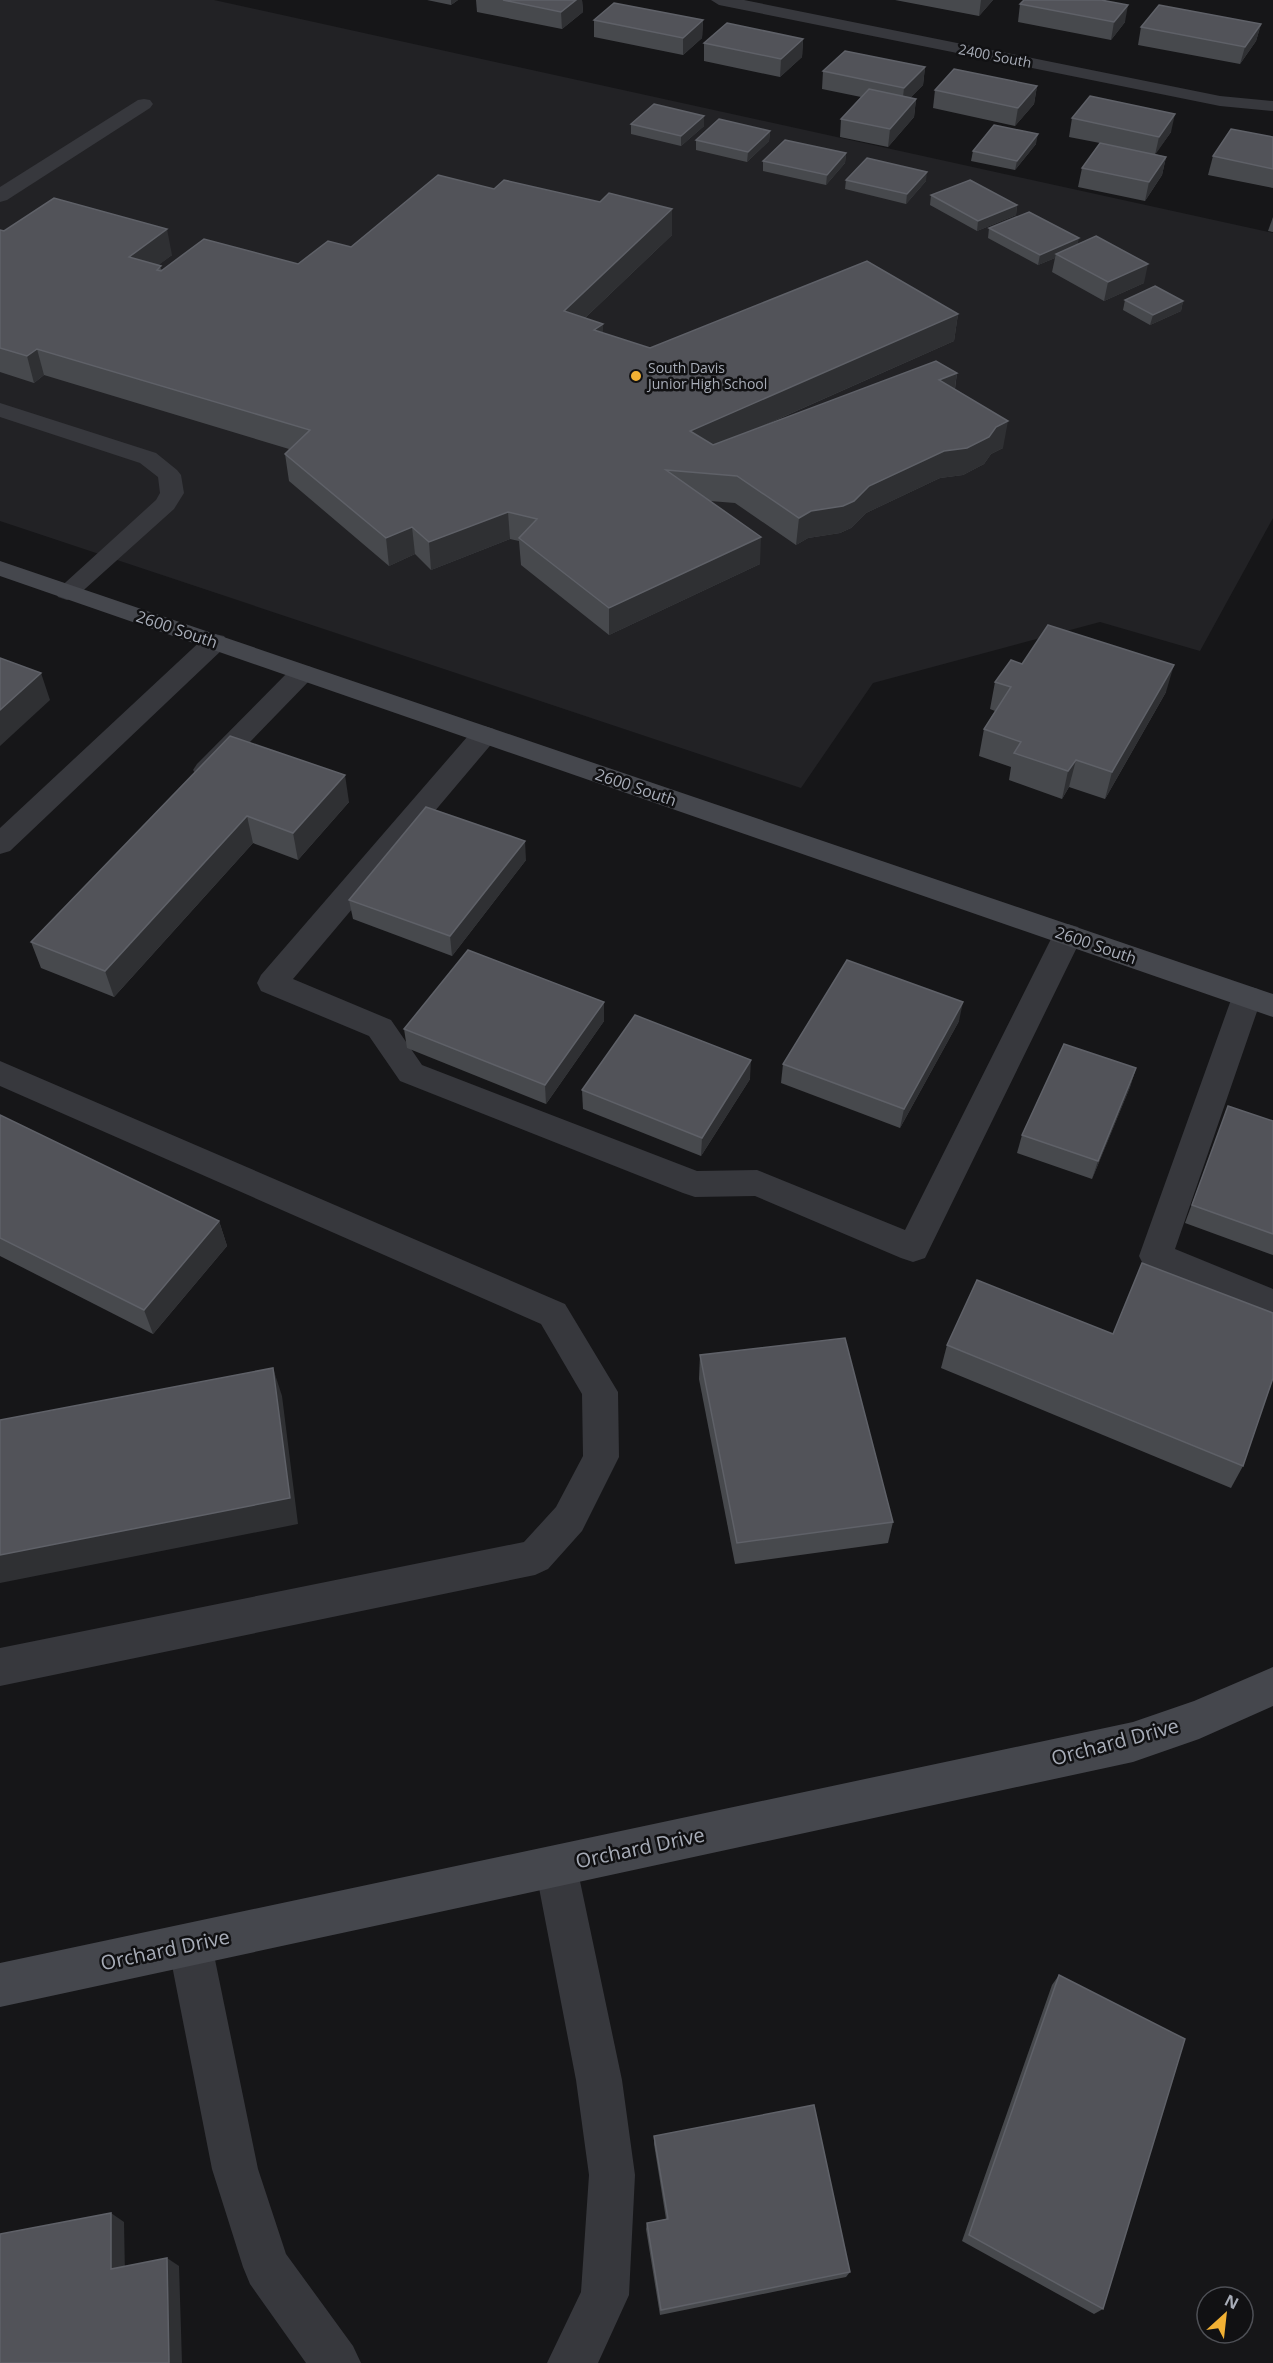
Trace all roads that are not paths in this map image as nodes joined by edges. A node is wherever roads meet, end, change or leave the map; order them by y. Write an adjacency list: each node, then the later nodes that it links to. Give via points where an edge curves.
1 (719, 0): 3 (street, 2400 South, via 1220,101)
2 (144, 104): 4 (street)
3 (1273, 106)
4 (0, 196)
5 (0, 410): 7 (street, via 148,458 170,475 172,493 166,504)
6 (0, 568): 7 (main road, 2600 South)
7 (67, 592): 8 (main road, 2600 South)
8 (215, 642): 9 (main road, 2600 South); 12 (street)
9 (302, 673): 10 (main road, 2600 South); 11 (street)
10 (484, 735): 13 (main road, 2600 South); 13 (street, via 272,983 380,1028 411,1073 696,1184 757,1183 913,1248)
11 (185, 792)
12 (0, 844)
13 (1068, 935): 14 (main road, 2600 South)
14 (1260, 1001): 16 (street, via 1156,1256)
15 (0, 1072): 17 (street, via 553,1314 600,1392 601,1457 569,1519 535,1557)
16 (1273, 1304)
17 (0, 1667)
18 (1273, 1686): 19 (main road, Orchard Drive, via 1199,1719 1133,1742)
19 (556, 1867): 20 (main road, Orchard Drive); 23 (street, via 599,2080 612,2175 605,2295)
20 (190, 1945): 21 (main road, Orchard Drive); 22 (street, via 235,2169 267,2267)
21 (0, 1985)
22 (336, 2363)
23 (572, 2363)

